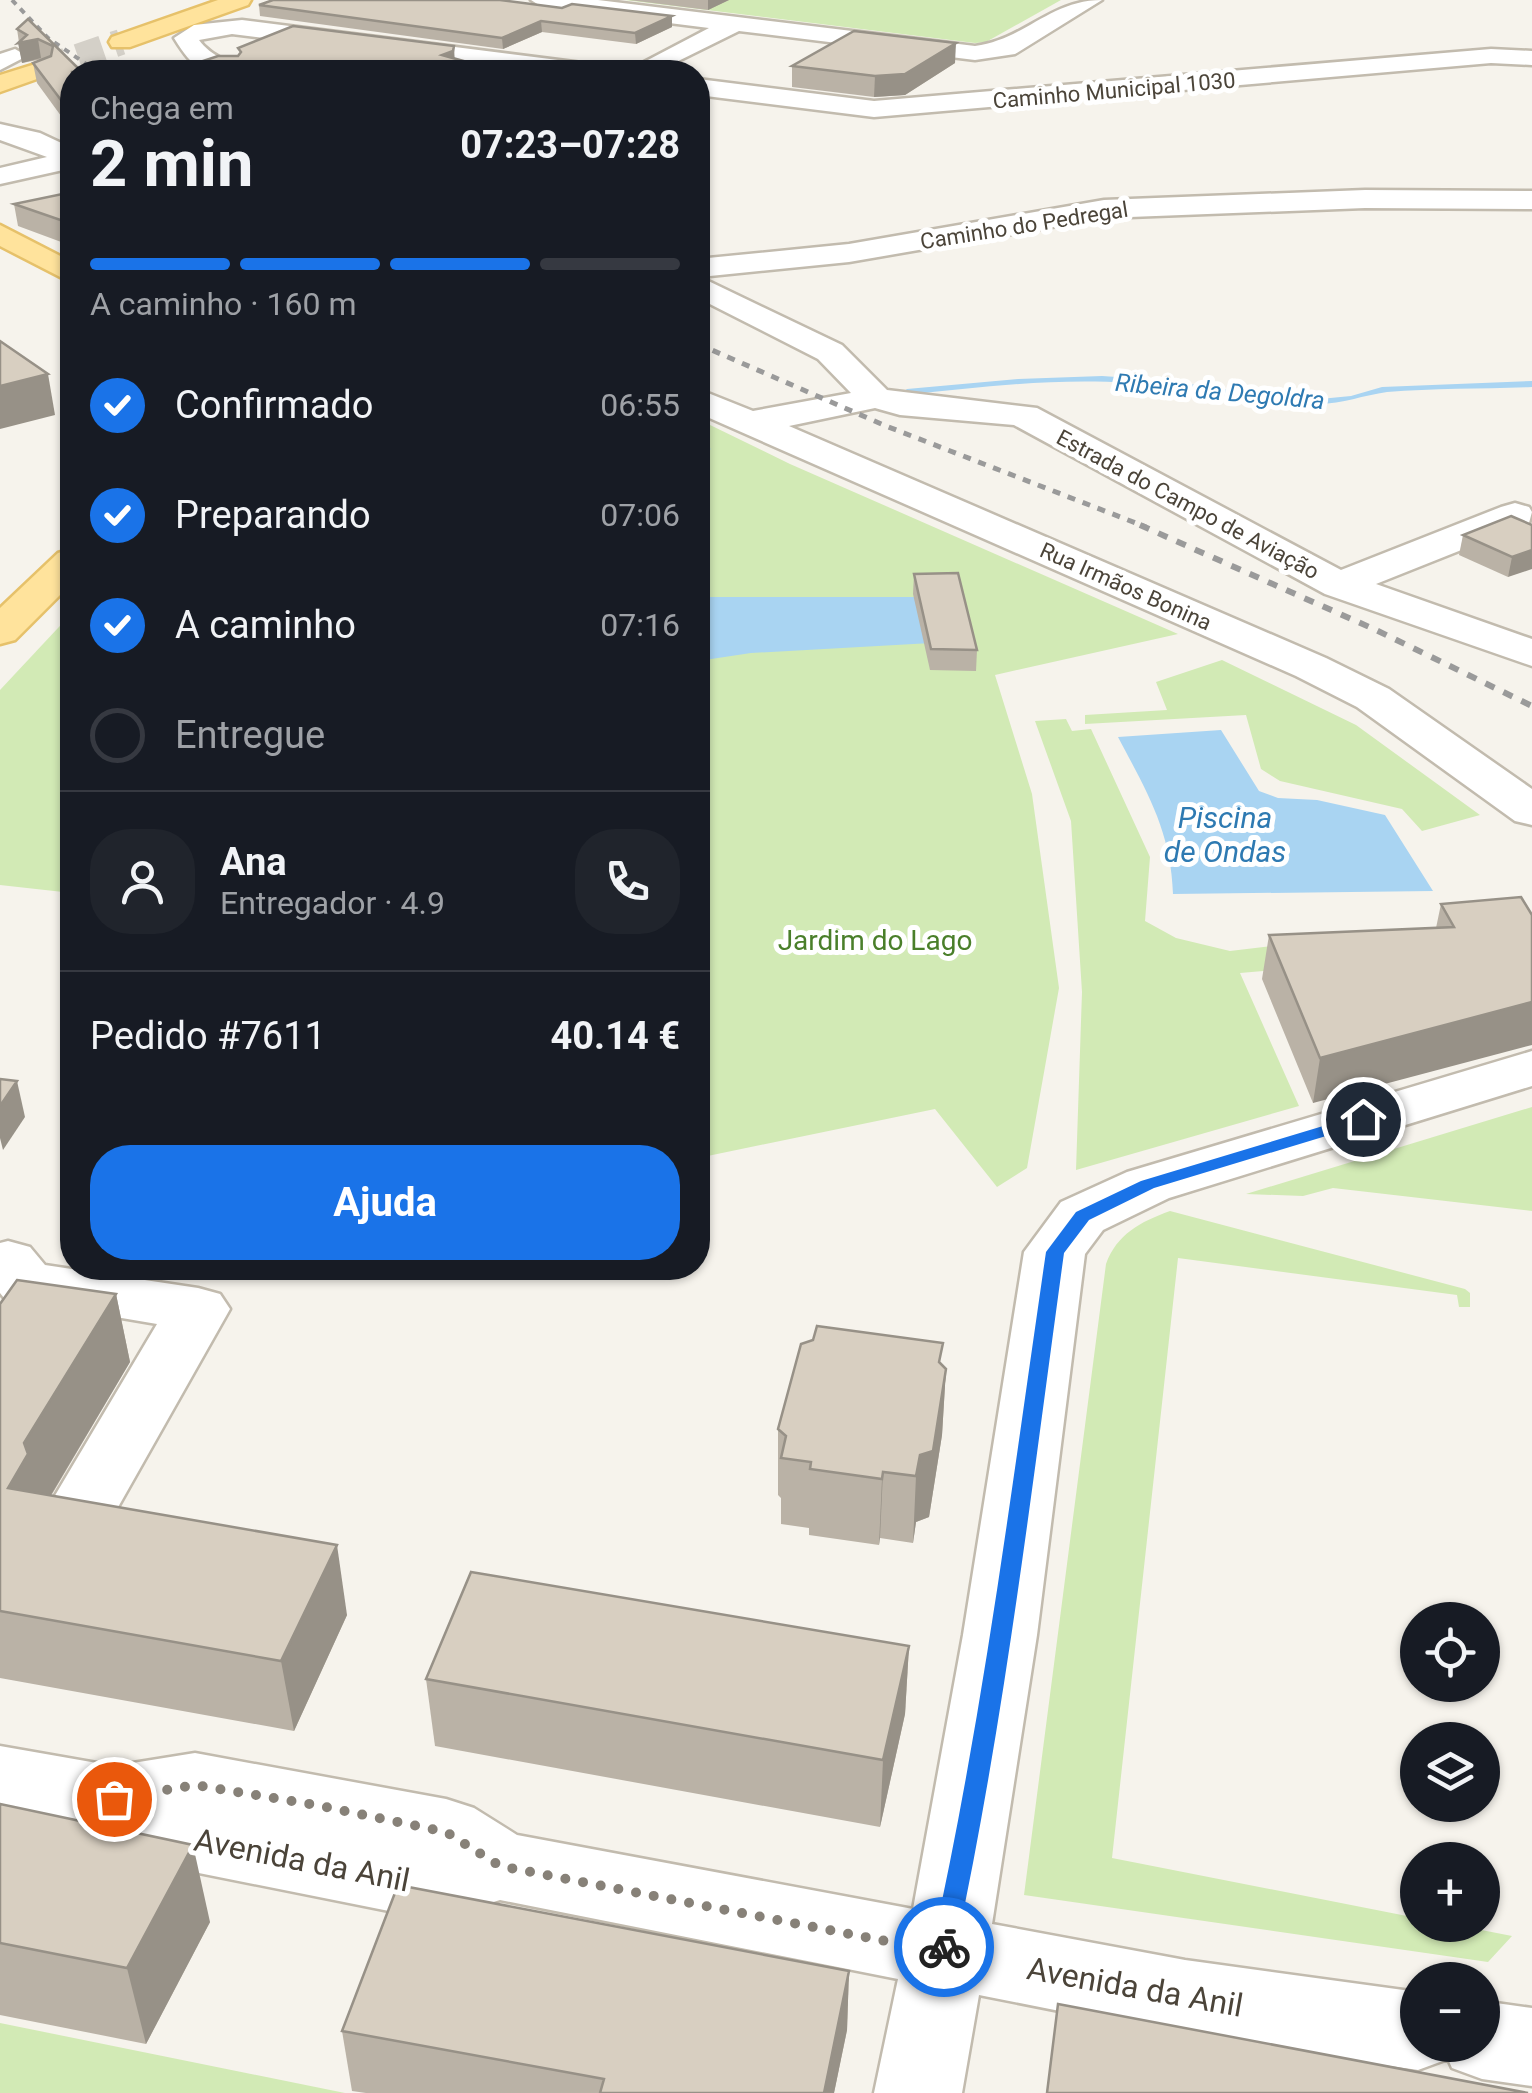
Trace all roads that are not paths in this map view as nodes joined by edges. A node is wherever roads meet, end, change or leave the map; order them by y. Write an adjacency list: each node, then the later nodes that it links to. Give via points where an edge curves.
1 (240, 0): 5 (main road)
2 (542, 0): 4 (street)
3 (1092, 0): 4 (street, via 1006,49 975,53)
4 (735, 24): 9 (street)
5 (120, 42)
6 (1532, 58): 12 (street, Caminho Municipal 1030, via 1491,56 874,109)
7 (201, 60): 8 (street, via 189,35 261,28)
8 (500, 60)
9 (662, 60)
10 (42, 68): 11 (main road)
11 (0, 84)
12 (710, 88)
13 (0, 132): 14 (street)
14 (60, 153)
15 (60, 162): 16 (street)
16 (0, 176)
17 (1532, 200): 20 (street, Caminho do Pedregal, via 1104,209 849,253)
18 (0, 234): 19 (main road)
19 (60, 267)
20 (710, 267)
21 (710, 292): 22 (street, via 830,352)
22 (875, 397): 24 (street, Estrada do Campo de Aviação); 29 (street, Estrada do Campo de Aviação, via 1024,416)
23 (710, 405): 25 (street, Rua Irmãos Bonina)
24 (837, 408): 25 (street, Estrada do Campo de Aviação); 26 (street, Estrada do Campo de Aviação)
25 (749, 422): 26 (street, Rua Irmãos Bonina)
26 (788, 439): 32 (street, Rua Irmãos Bonina, via 1373,698)
27 (1515, 516): 29 (street)
28 (60, 573): 30 (main road)
29 (1339, 585): 31 (street, Estrada do Campo de Aviação)
30 (0, 631)
31 (1532, 653)
32 (1532, 811)
33 (1532, 1068): 37 (street, via 1148,1184 1082,1216 1055,1252 1000,1635)
34 (8, 1261): 35 (street, via 26,1282 198,1308)
35 (79, 1514)
36 (0, 1778): 37 (street, Avenida da Anil, via 114,1799 195,1785 316,1805 446,1832 500,1866)
37 (942, 1952): 38 (street, Avenida da Anil, via 1185,1998); 41 (street)
38 (1400, 2028)
39 (1500, 2043): 40 (street)
40 (1532, 2047)
41 (918, 2093)

